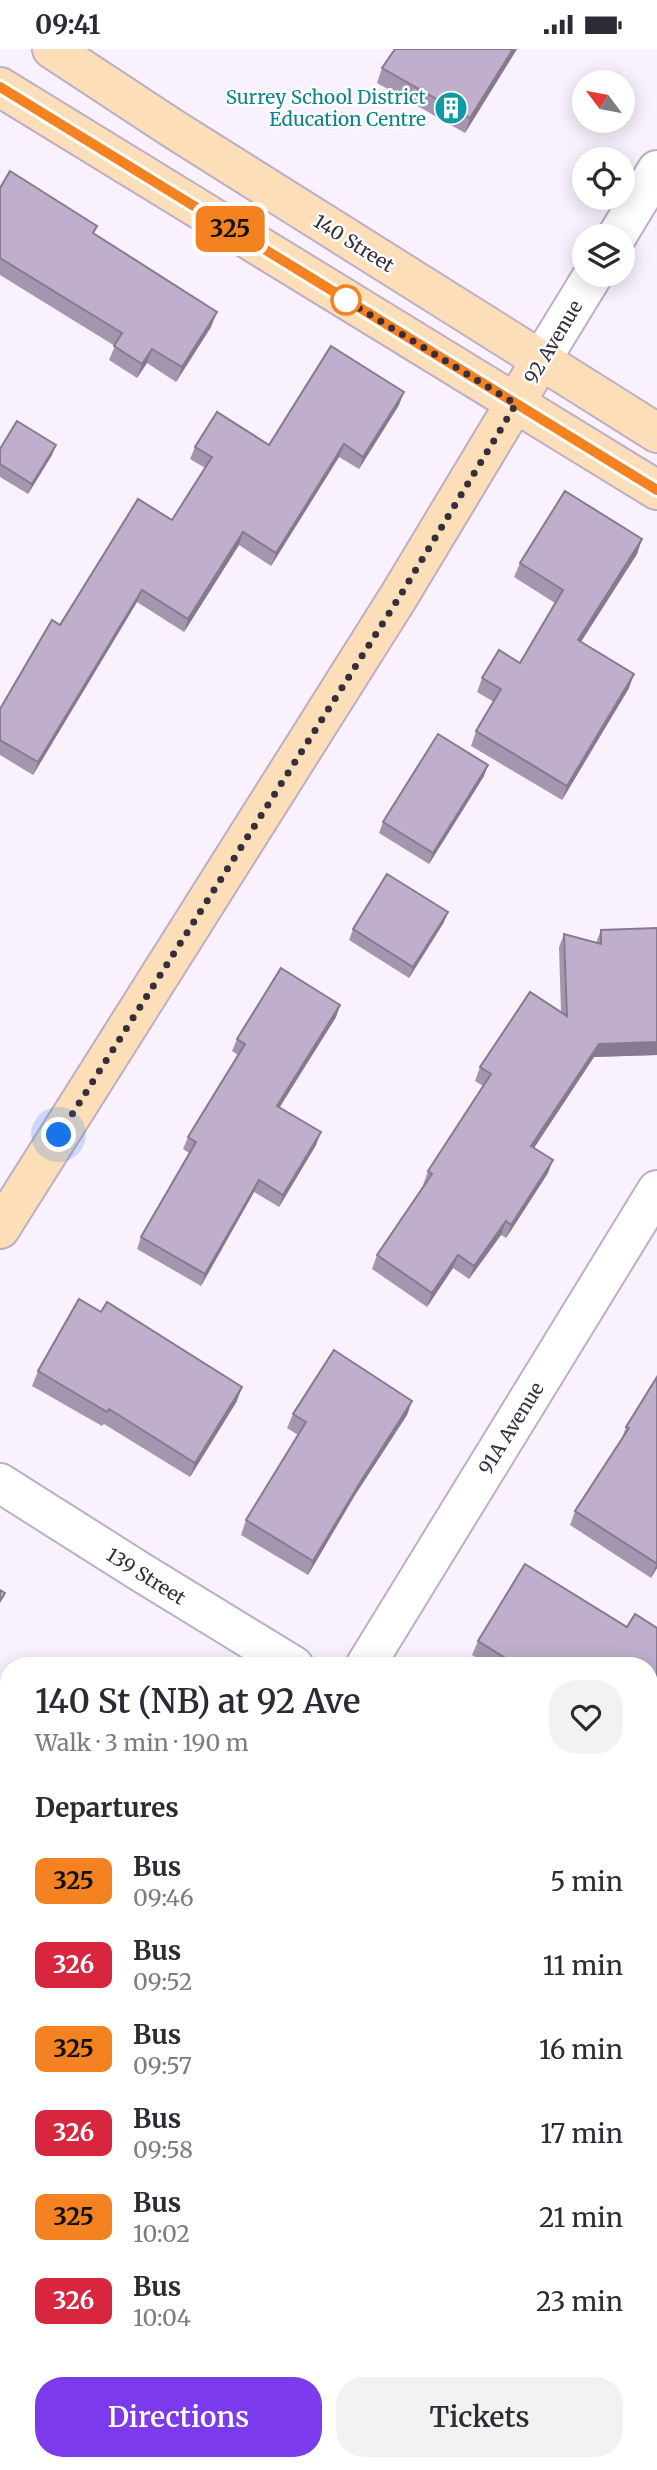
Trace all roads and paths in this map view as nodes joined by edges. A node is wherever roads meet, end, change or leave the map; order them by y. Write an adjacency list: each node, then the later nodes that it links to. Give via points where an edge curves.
1 (52, 49): 6 (main road, 140 Street)
2 (0, 87): 7 (main road)
3 (657, 170): 4 (street)
4 (624, 224)
5 (586, 287): 6 (street, 92 Avenue)
6 (541, 361): 7 (main road, 92 Avenue); 8 (main road, 140 Street)
7 (516, 404): 9 (main road); 11 (main road, 92 Avenue)
8 (657, 433)
9 (657, 490)
10 (657, 1190): 14 (street, 91A Avenue)
11 (0, 1229)
12 (0, 1483): 13 (street, 139 Street)
13 (279, 1657)
14 (371, 1657)

